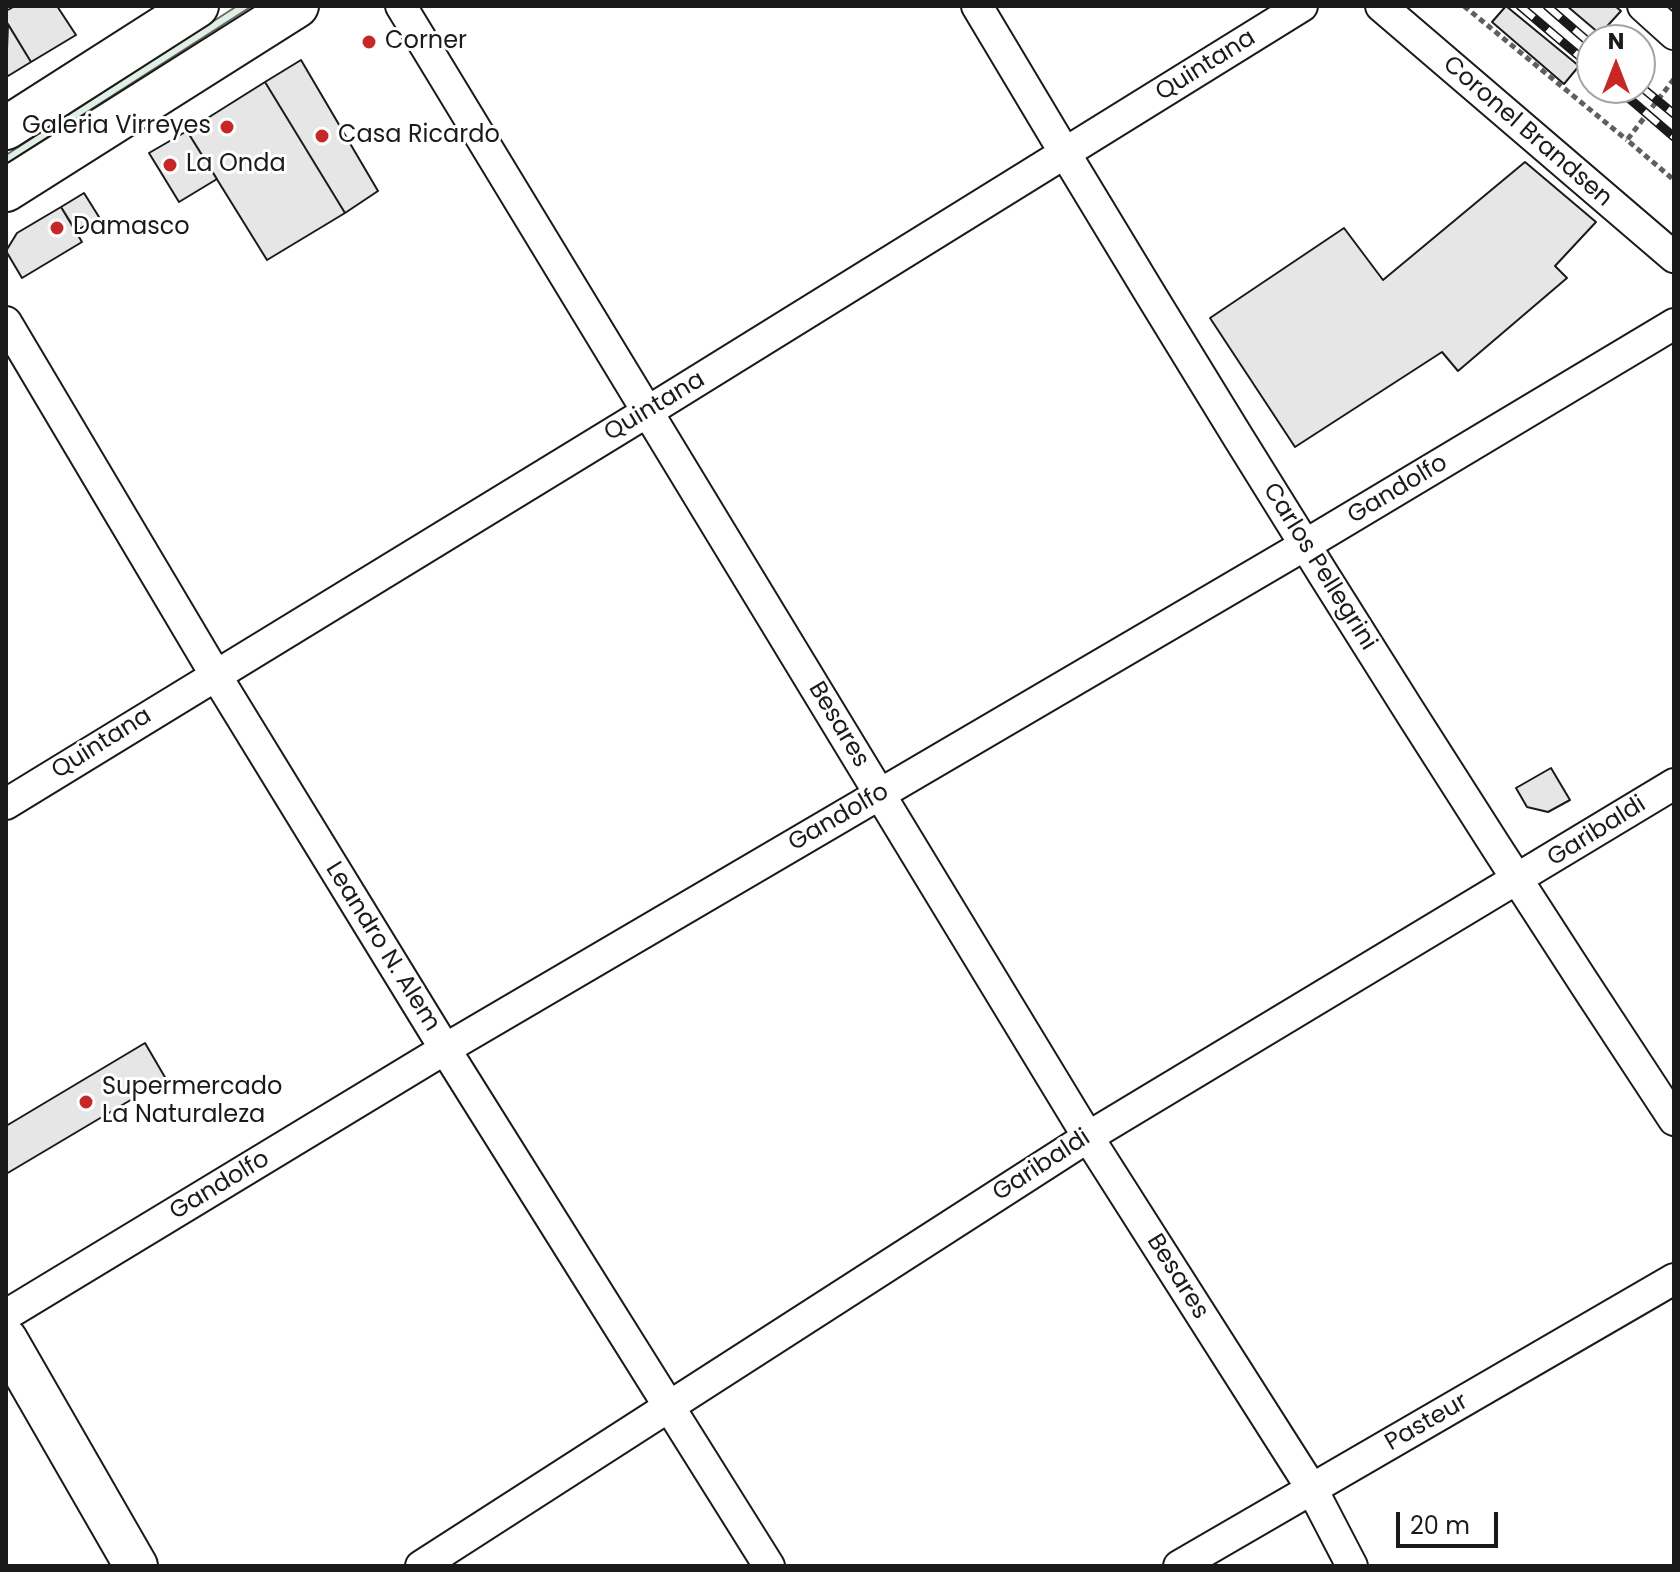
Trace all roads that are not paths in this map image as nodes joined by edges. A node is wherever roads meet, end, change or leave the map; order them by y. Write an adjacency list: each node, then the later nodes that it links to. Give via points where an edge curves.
1 (197, 6): 9 (main road)
2 (297, 6): 11 (main road)
3 (401, 6): 15 (street, Besares)
4 (977, 6): 10 (street, Carlos Pellegrini)
5 (1302, 6): 10 (street, Quintana)
6 (1381, 6): 12 (street, Coronel Brandsen)
7 (1643, 6): 8 (street)
8 (1674, 34)
9 (6, 128)
10 (1065, 155): 15 (street, Quintana); 16 (street, Carlos Pellegrini)
11 (6, 190)
12 (1674, 257)
13 (6, 322): 17 (street, Leandro N. Alem)
14 (1674, 324): 16 (street, Gandolfo)
15 (647, 412): 17 (street, Quintana); 19 (street, Besares)
16 (1305, 545): 19 (street, Gandolfo); 21 (street, Carlos Pellegrini)
17 (215, 674): 20 (street, Quintana); 22 (street, Leandro N. Alem)
18 (1674, 784): 21 (street, Garibaldi)
19 (880, 794): 22 (street, Gandolfo); 24 (street, Besares)
20 (6, 804)
21 (1516, 881): 23 (street, Carlos Pellegrini); 24 (street, Garibaldi)
22 (445, 1049): 26 (street, Gandolfo); 28 (street, Leandro N. Alem)
23 (1674, 1120)
24 (1088, 1137): 28 (street, Garibaldi); 29 (street, Besares)
25 (1674, 1279): 29 (street, Pasteur)
26 (6, 1315)
27 (6, 1340): 30 (main road)
28 (669, 1406): 31 (street, Garibaldi); 32 (street, Leandro N. Alem)
29 (1312, 1489): 33 (street, Pasteur); 34 (street, Besares)
30 (136, 1566)
31 (421, 1566)
32 (769, 1566)
33 (1179, 1566)
34 (1352, 1566)

